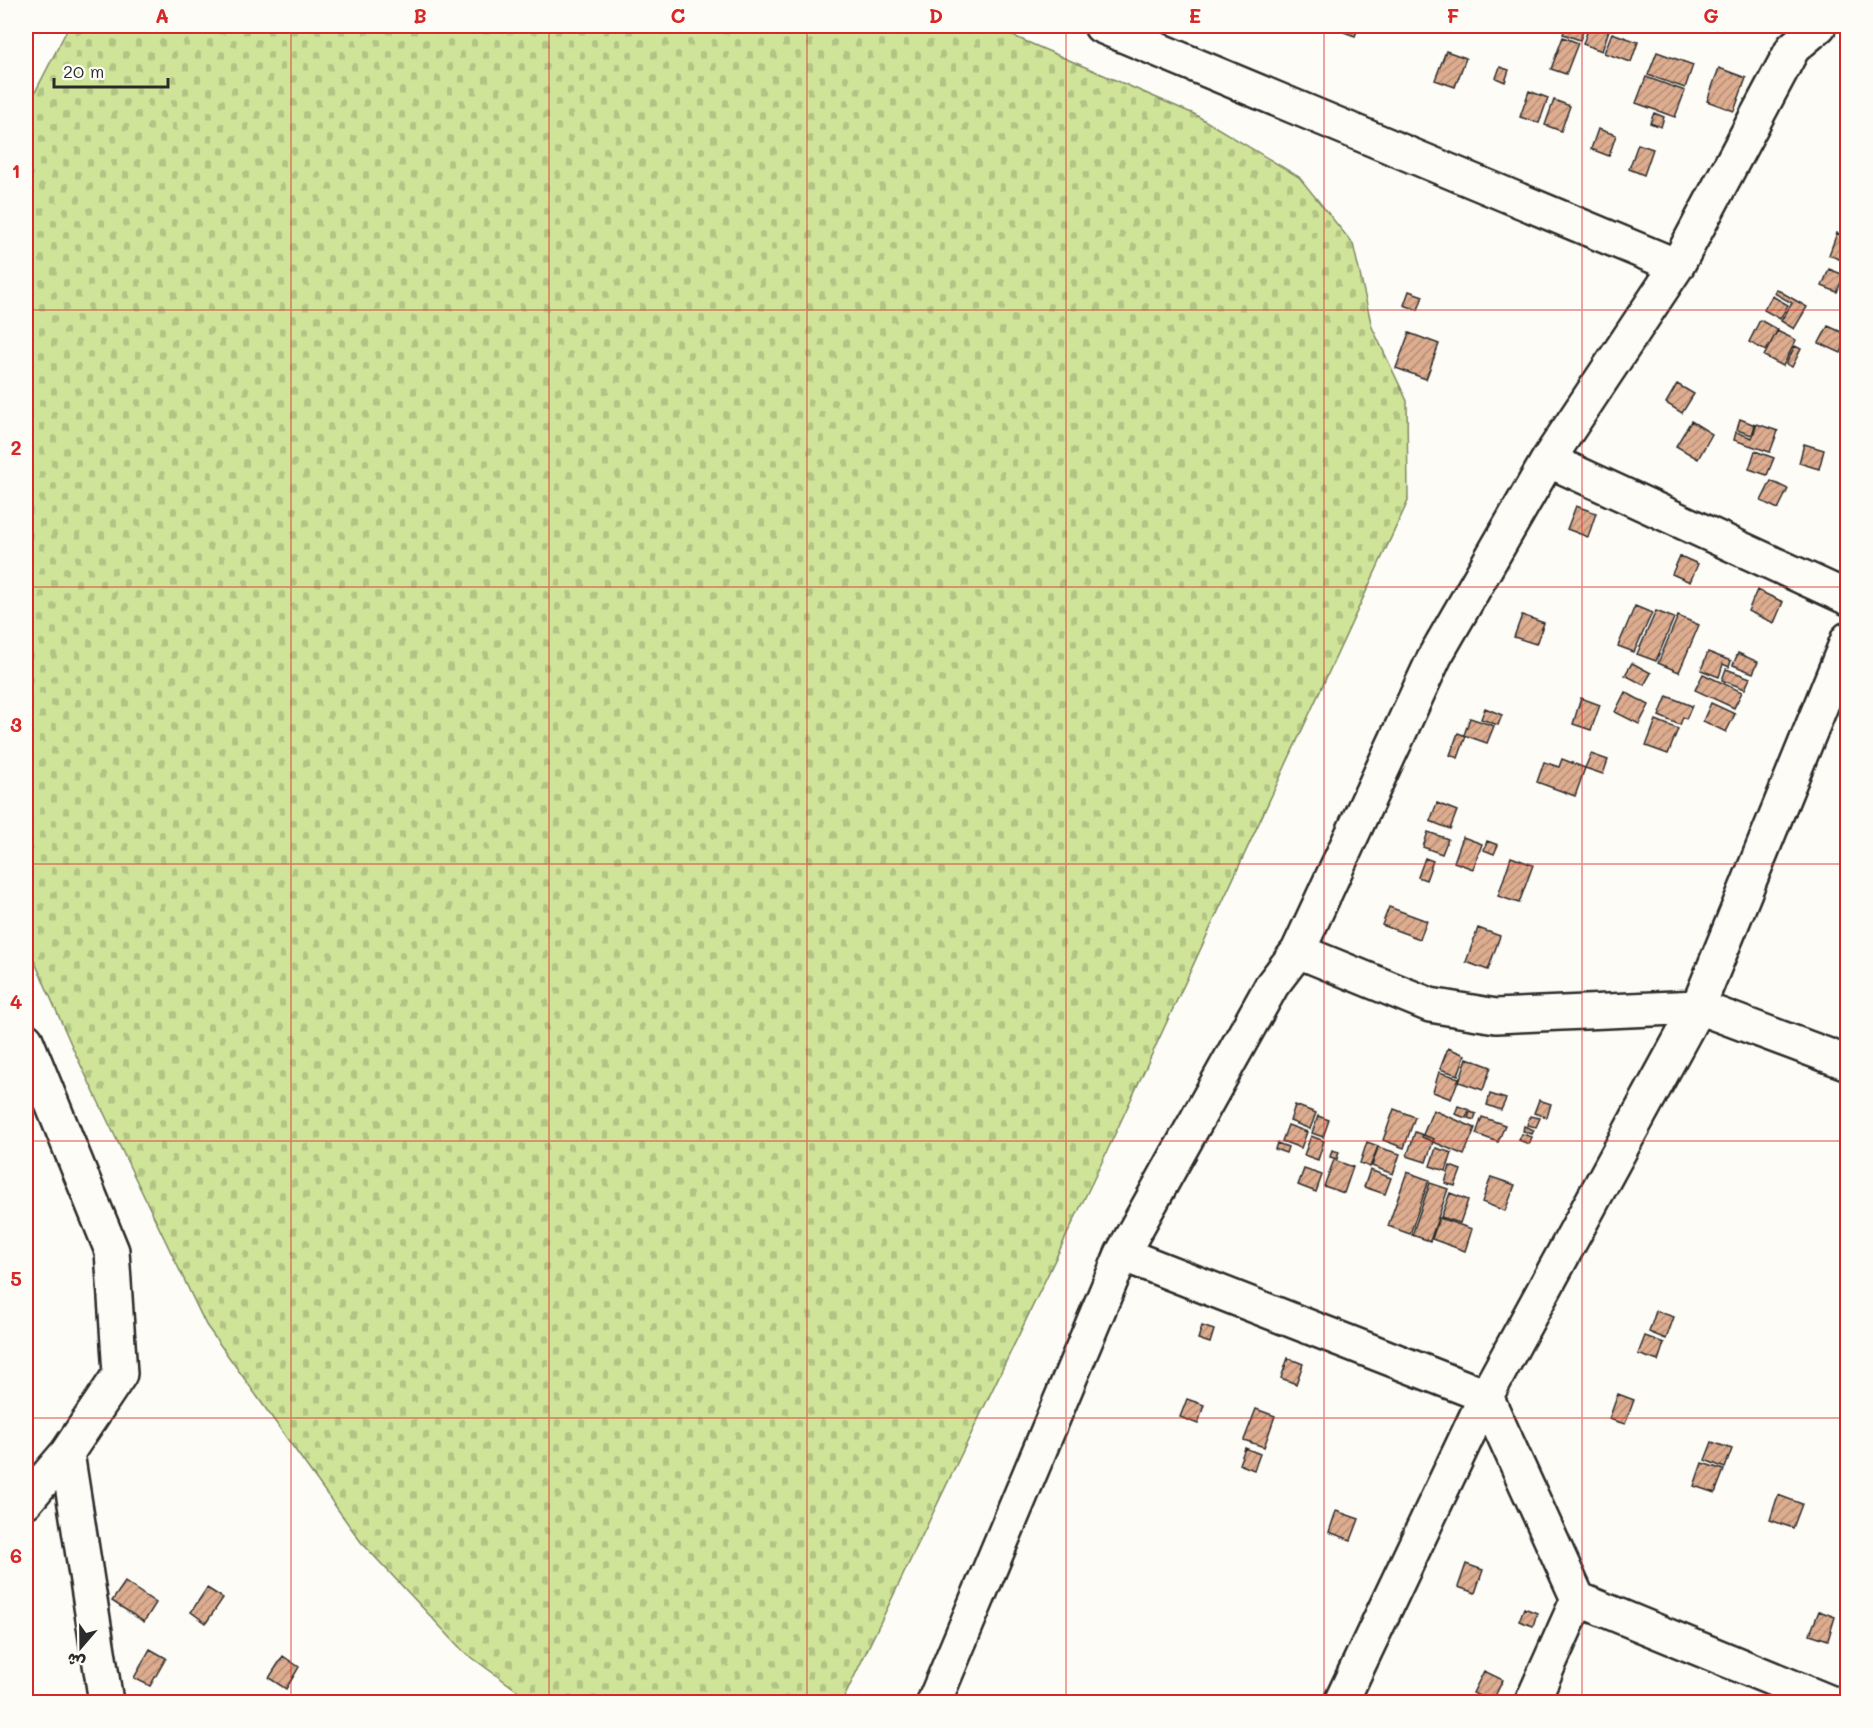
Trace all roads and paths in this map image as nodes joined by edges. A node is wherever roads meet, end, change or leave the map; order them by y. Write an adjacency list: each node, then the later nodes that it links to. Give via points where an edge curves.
1 (1101, 26): 3 (street)
2 (1819, 26): 3 (street, via 1793,48)
3 (1677, 266): 4 (street)
4 (1548, 460): 5 (street); 8 (street, via 1436,656)
5 (1848, 598)
6 (1848, 639): 7 (street)
7 (1839, 680): 9 (street)
8 (1298, 951): 9 (street, via 1430,1005 1496,1016); 12 (street, via 1272,985)
9 (1698, 1007): 11 (street); 13 (street)
10 (26, 1040): 14 (street, via 112,1251 120,1374)
11 (1848, 1063)
12 (1122, 1254): 13 (street); 18 (street)
13 (1486, 1396): 16 (street); 19 (street)
14 (67, 1453): 15 (street); 17 (street)
15 (26, 1501)
16 (1578, 1599): 20 (street); 21 (street)
17 (106, 1702)
18 (934, 1702)
19 (1341, 1702)
20 (1532, 1702)
21 (1829, 1702)

